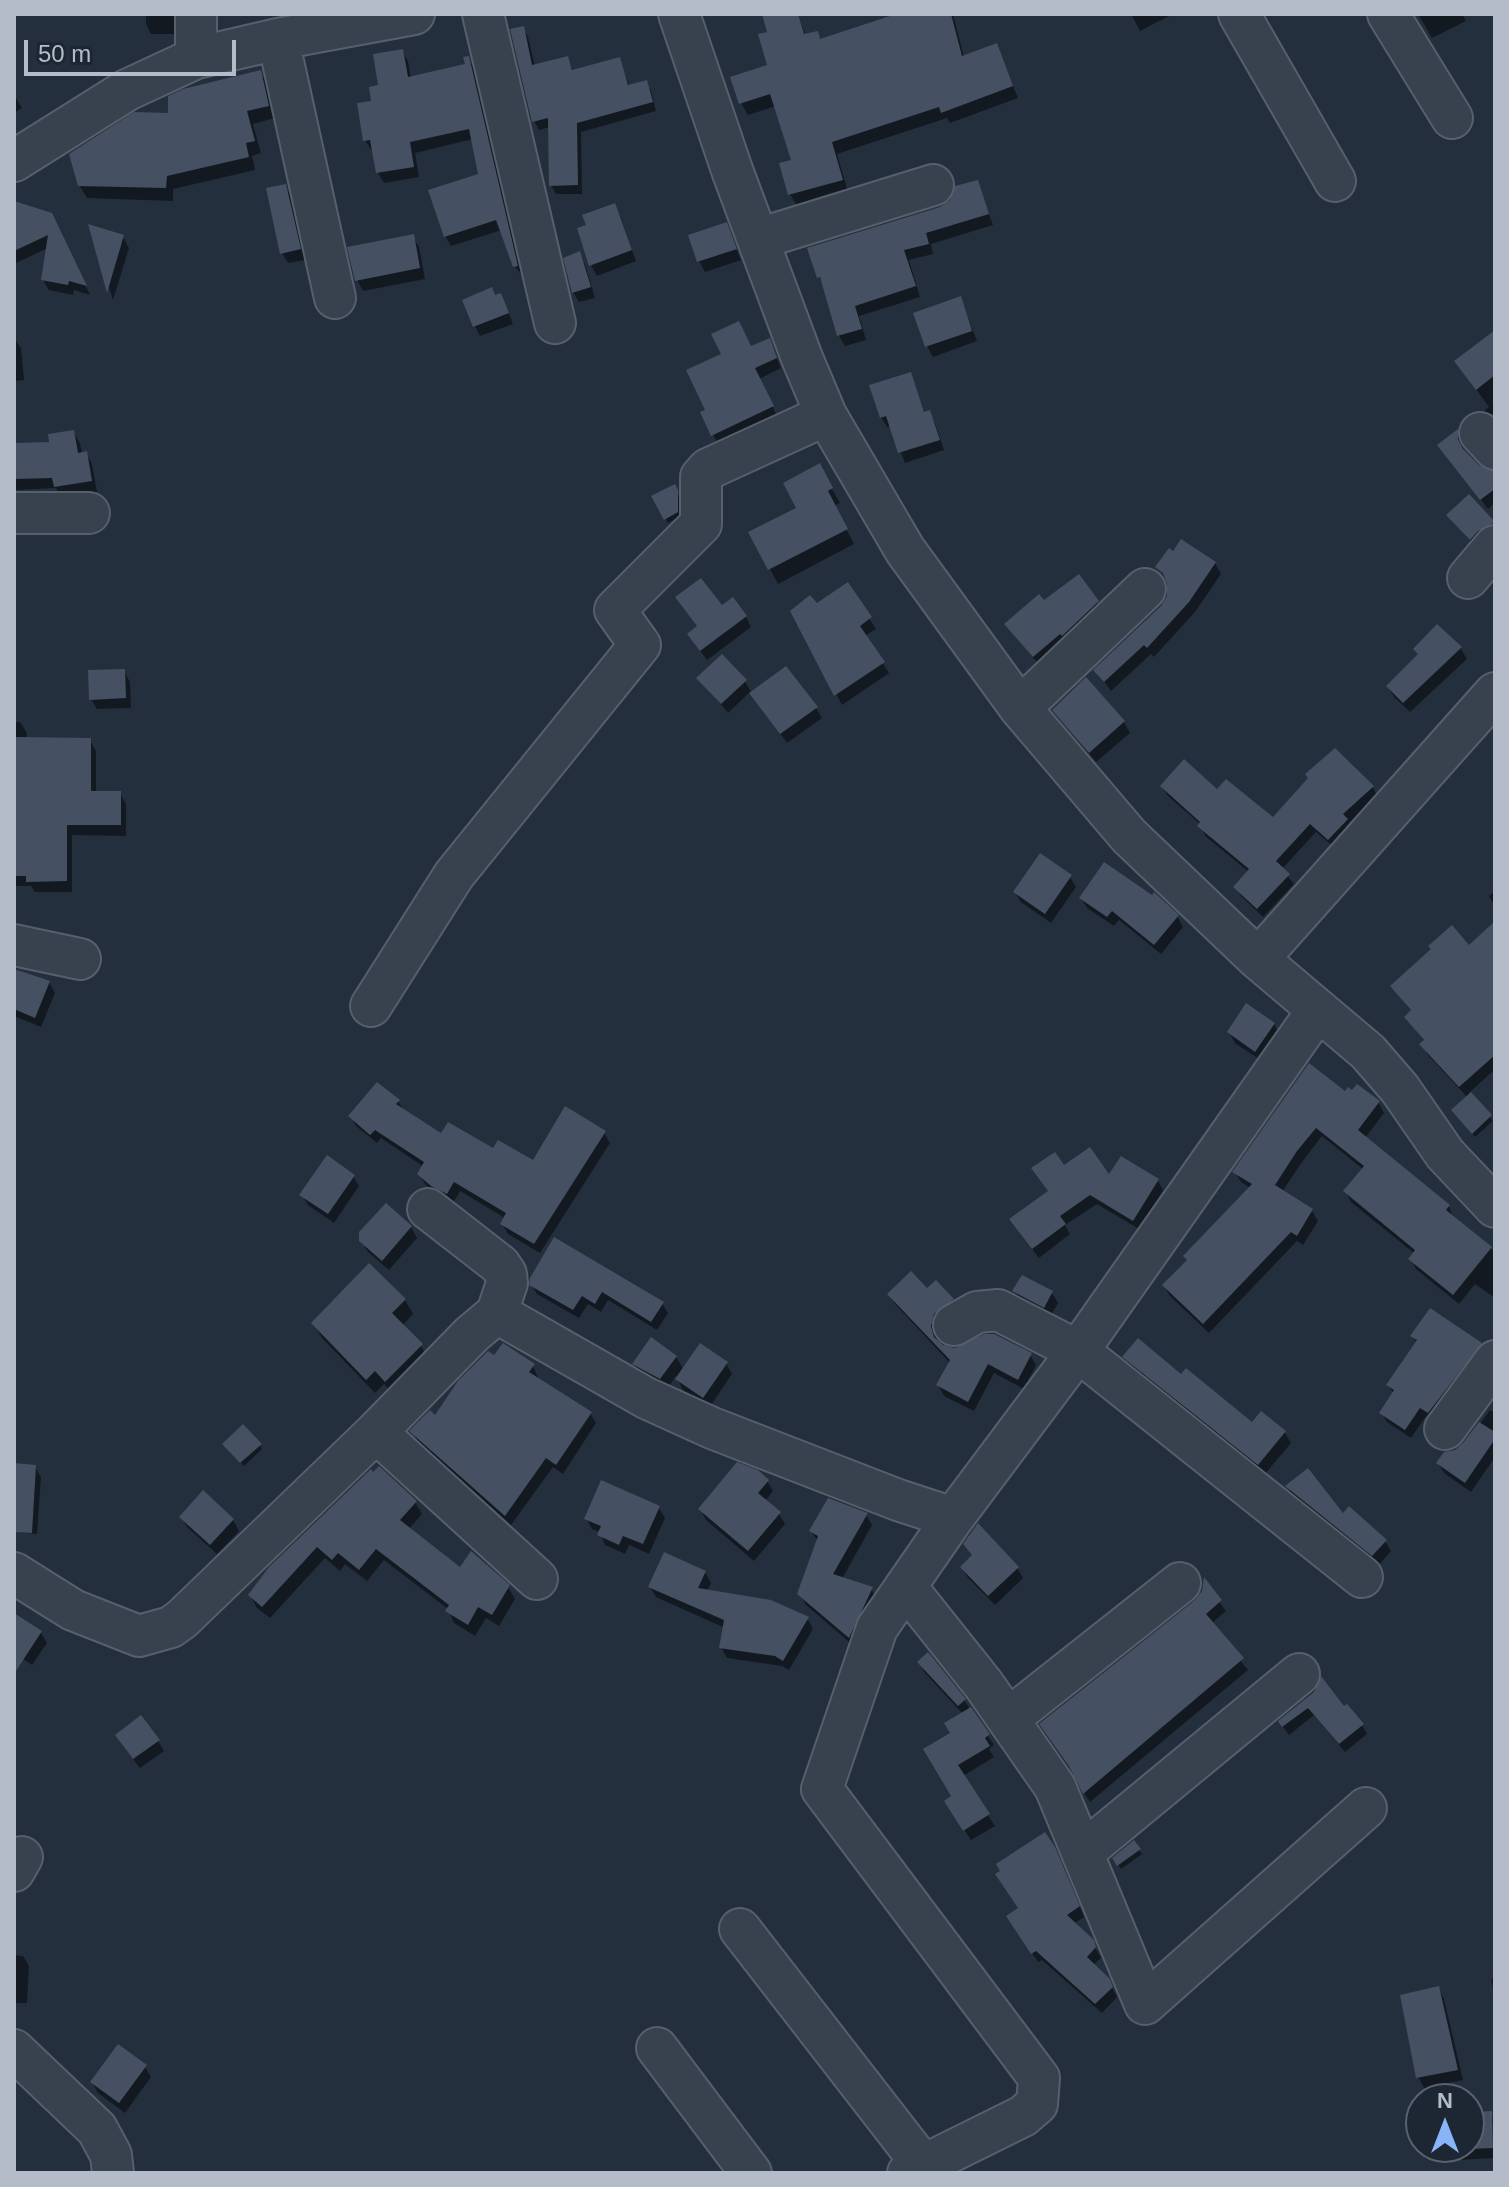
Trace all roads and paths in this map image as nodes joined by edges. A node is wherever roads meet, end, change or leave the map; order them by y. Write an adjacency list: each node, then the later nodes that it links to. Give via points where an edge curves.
1 (196, 14): 8 (street)
2 (414, 14): 7 (street)
3 (483, 14): 15 (street)
4 (679, 14): 13 (street)
5 (1239, 14): 11 (street)
6 (1388, 14): 9 (street)
7 (278, 39): 8 (street); 14 (street)
8 (196, 58): 10 (street, via 127,90)
9 (1452, 118)
10 (14, 161)
11 (1335, 181)
12 (933, 185): 13 (street)
13 (758, 239): 16 (street)
14 (335, 298)
15 (555, 323)
16 (826, 415): 23 (street, via 905,550); 27 (street, via 708,469 701,477 701,524 615,610 640,645 454,875)
17 (14, 513): 18 (street)
18 (89, 513)
19 (1495, 546): 20 (street)
20 (1468, 578)
21 (1145, 589): 23 (street)
22 (1495, 693): 26 (street)
23 (1020, 708): 26 (street, via 1129,836)
24 (14, 945): 25 (street)
25 (80, 959)
26 (1258, 959): 28 (street)
27 (371, 1006)
28 (1318, 1010): 29 (street, via 1368,1052 1445,1154); 33 (street)
29 (1495, 1207)
30 (428, 1209): 31 (street, via 506,1274)
31 (497, 1313): 36 (street); 37 (street, via 646,1398 712,1428)
32 (954, 1325): 33 (street, via 977,1312 998,1310)
33 (1078, 1351): 37 (street); 39 (street)
34 (1495, 1361): 35 (street)
35 (1445, 1429)
36 (376, 1432): 38 (street, via 171,1627 139,1636 73,1610); 40 (street)
37 (953, 1518): 42 (street)
38 (14, 1573)
39 (1362, 1577)
40 (537, 1579)
41 (1180, 1583): 44 (street)
42 (906, 1587): 44 (street); 50 (street, via 877,1628 822,1789 1039,2078 1037,2104 1023,2116)
43 (1299, 1674): 46 (street)
44 (1008, 1719): 46 (street, via 1055,1787)
45 (1366, 1808): 46 (street, via 1145,2004)
46 (1082, 1853)
47 (740, 1929): 50 (street)
48 (657, 2048): 52 (street)
49 (14, 2050): 51 (street, via 97,2129 111,2155)
50 (915, 2169)
51 (113, 2173)
52 (751, 2173)

